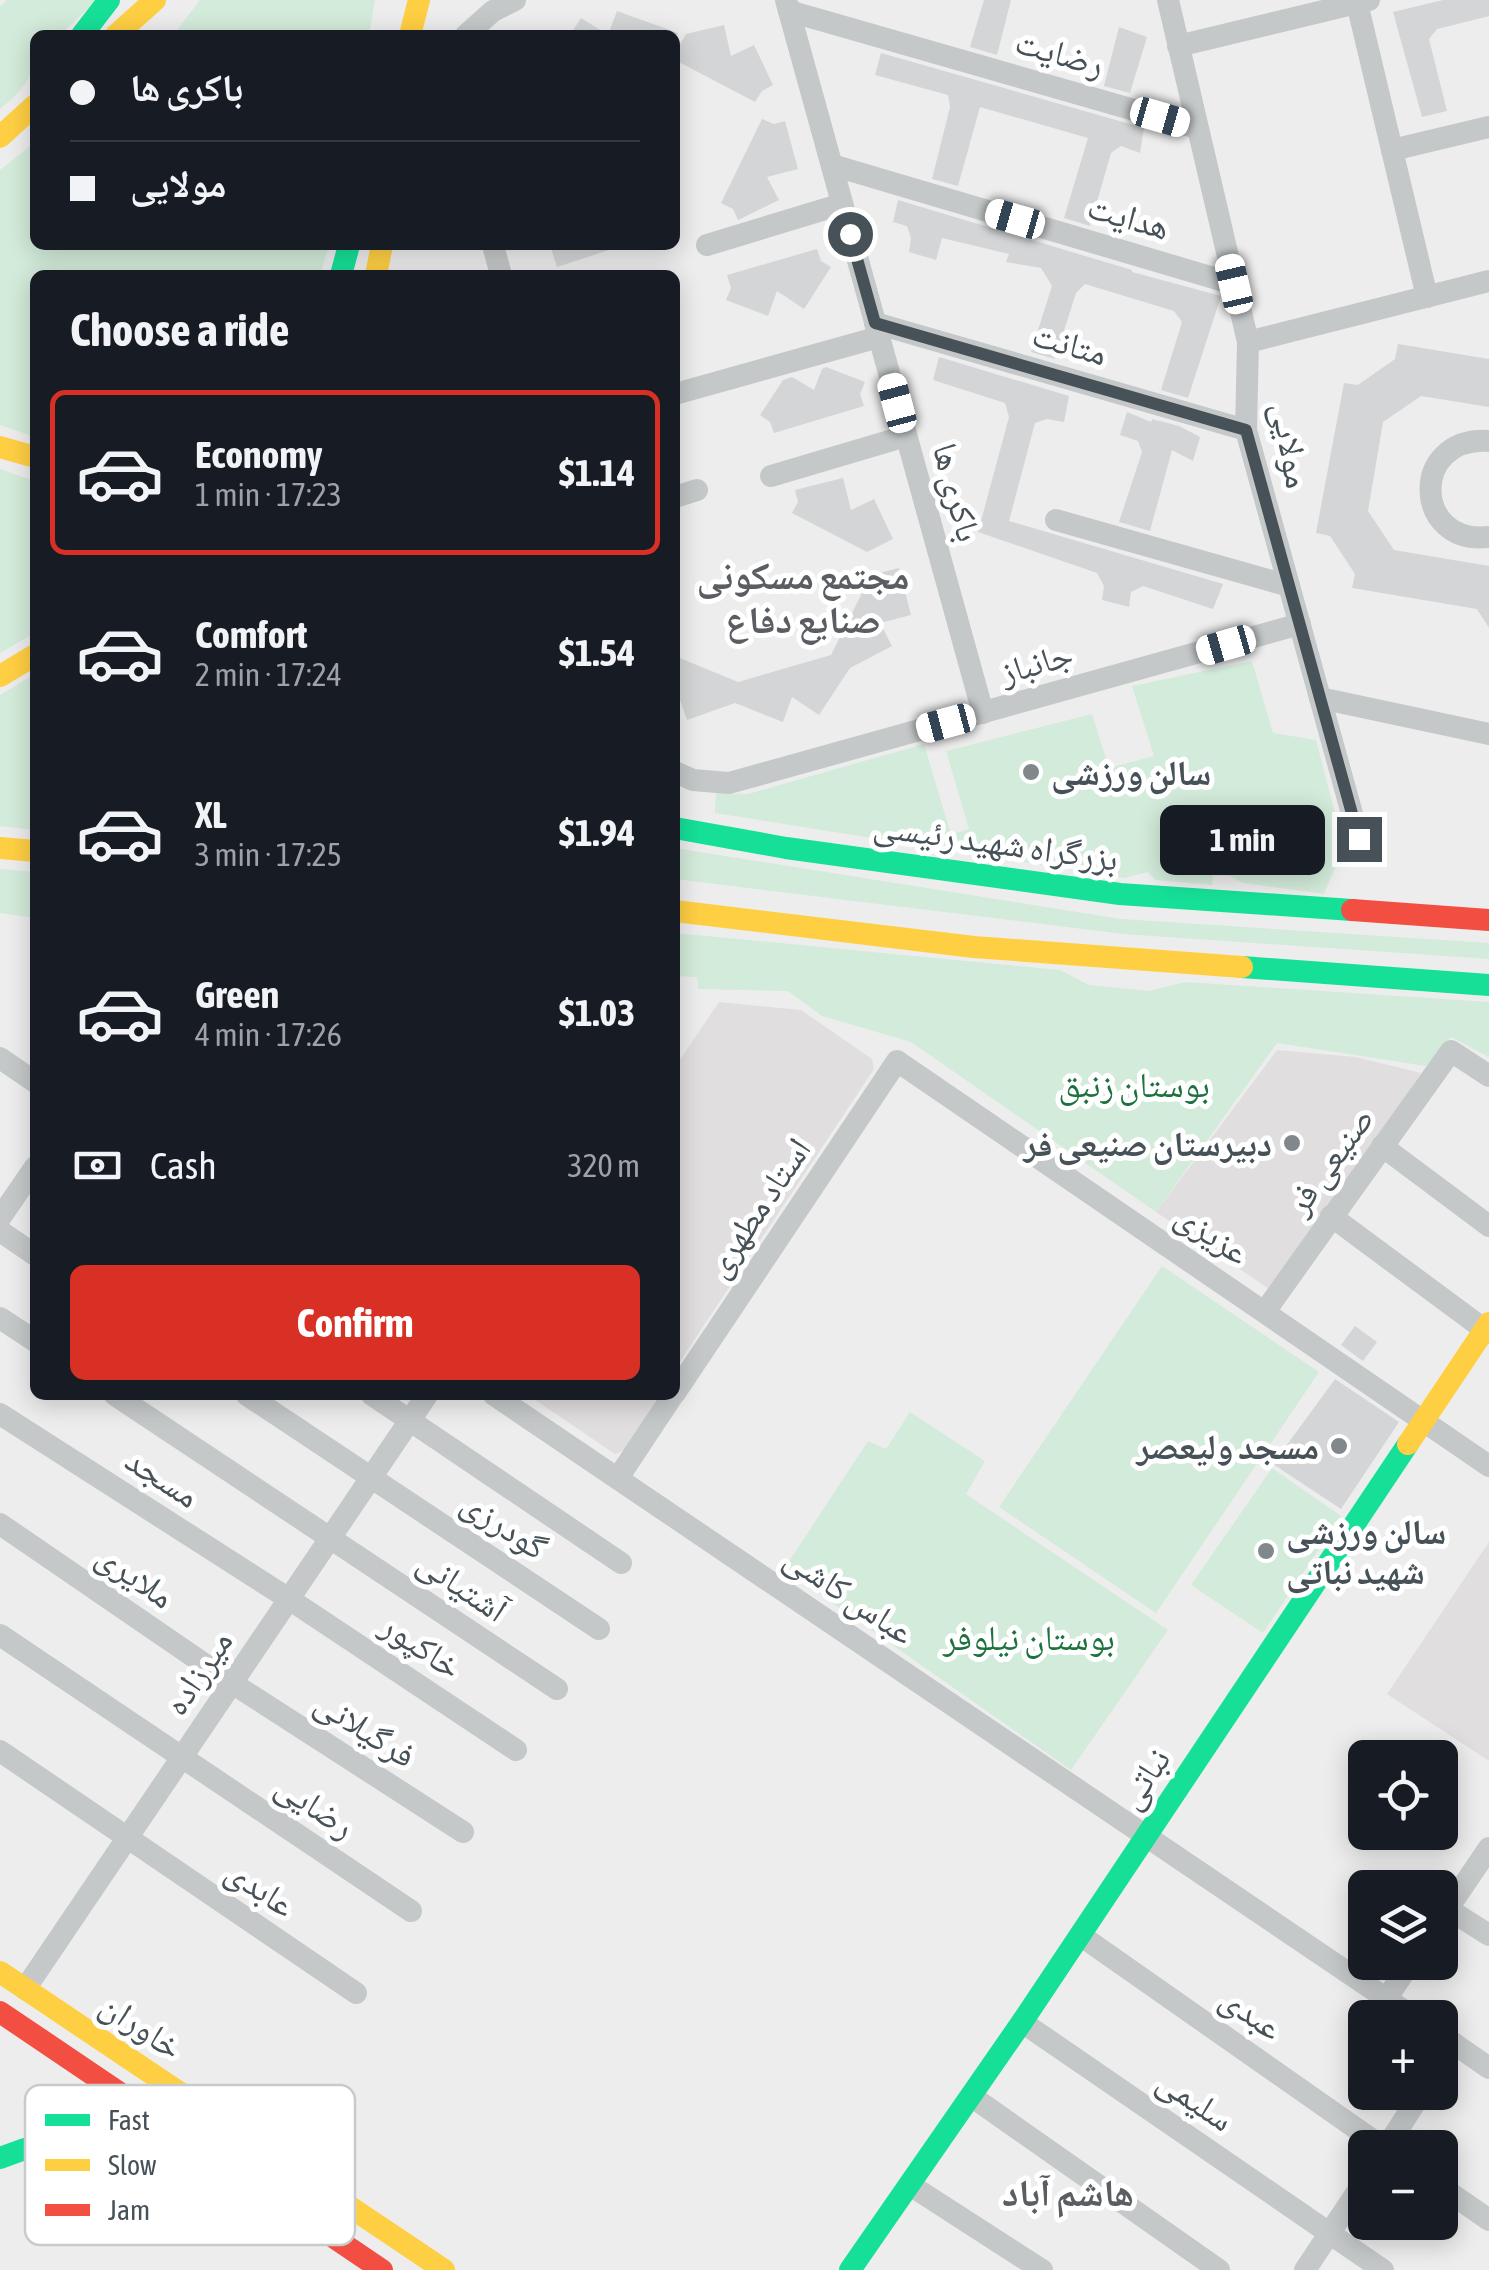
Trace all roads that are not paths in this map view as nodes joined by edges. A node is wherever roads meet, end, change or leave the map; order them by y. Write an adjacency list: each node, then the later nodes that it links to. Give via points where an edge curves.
1 (108, 0): 7 (main road)
2 (155, 0): 8 (main road)
3 (515, 0): 9 (street)
4 (1168, 0): 10 (street, مولايی)
5 (1363, 2): 10 (street); 16 (street)
6 (787, 5): 14 (street, رضایت); 17 (street, باکری ها)
7 (86, 30)
8 (122, 30)
9 (472, 30)
10 (1178, 46): 14 (street, مولايی)
11 (30, 100): 15 (main road)
12 (30, 110): 15 (main road)
13 (1489, 127): 16 (street)
14 (1198, 128): 21 (street, مولايی)
15 (4, 132)
16 (1392, 150): 22 (street)
17 (832, 166): 18 (street, باکری ها); 21 (street, هدایت)
18 (842, 204): 19 (street); 23 (street, باکری ها)
19 (707, 245)
20 (1489, 281): 22 (street)
21 (1234, 284): 24 (street, مولايی)
22 (1426, 297): 24 (street)
23 (877, 330): 25 (street); 26 (street, متانت); 27 (street, باکری ها)
24 (1248, 342): 26 (street, مولايی)
25 (680, 392)
26 (1246, 430): 34 (street, مولايی)
27 (906, 436): 31 (street); 39 (street, باکری ها)
28 (1489, 442): 33 (street, via 1457,445 1444,454 1430,482 1430,498 1445,526)
29 (0, 447): 30 (main road)
30 (30, 456)
31 (771, 476)
32 (1056, 520): 34 (street)
33 (1489, 536)
34 (1289, 586): 35 (street, مولايی)
35 (1300, 624): 38 (street, مولايی); 39 (street, جانباز)
36 (30, 658): 37 (main road)
37 (0, 676)
38 (1320, 698): 40 (street); 43 (street, مولايی)
39 (983, 713): 41 (street, جانباز, via 729,783)
40 (1489, 734)
41 (680, 774)
42 (685, 830): 47 (main road, بزرگراه شهید رئیسی, via 1120,894)
43 (1359, 839)
44 (0, 848): 45 (main road)
45 (30, 851)
46 (680, 912): 48 (main road, via 974,947)
47 (1489, 920)
48 (1489, 985)
49 (0, 1058): 52 (street)
50 (896, 1060): 60 (street, عزیزی); 64 (street, استاد مطهری)
51 (1489, 1076): 53 (street, صنیعی فر, via 1451,1050)
52 (30, 1079)
53 (1382, 1146): 56 (street, صنیعی فر); 57 (street)
54 (30, 1174): 55 (street)
55 (2, 1210)
56 (1331, 1216): 60 (street, صنیعی فر); 62 (street)
57 (1489, 1226)
58 (0, 1231): 59 (street)
59 (30, 1251)
60 (1266, 1310): 73 (street, عزیزی)
61 (0, 1318): 63 (street)
62 (1488, 1328): 73 (main road, نباتی)
63 (30, 1338)
64 (680, 1385)
65 (122, 1400): 78 (street, آشتیانی)
66 (254, 1400): 75 (street, گودرزی)
67 (380, 1400): 72 (street)
68 (424, 1400): 72 (street, میرزاده)
69 (501, 1400): 76 (street, عباس کاشی)
70 (670, 1400): 76 (street, استاد مطهری)
71 (0, 1414): 80 (street, مسجد)
72 (410, 1420): 75 (street, میرزاده); 79 (street)
73 (1424, 1421): 74 (street, عزیزی); 89 (main road, نباتی)
74 (1489, 1466)
75 (371, 1478): 78 (street, میرزاده); 81 (street, گودرزی)
76 (618, 1478): 89 (street, عباس کاشی)
77 (0, 1524): 83 (street, ملایری)
78 (330, 1539): 80 (street, میرزاده); 84 (street, آشتیانی)
79 (621, 1563)
80 (289, 1599): 83 (street, میرزاده); 85 (street, خاکپور)
81 (599, 1629)
82 (0, 1634): 87 (street, رضایی)
83 (232, 1684): 87 (street, میرزاده); 88 (street, فرگیلانی)
84 (557, 1690)
85 (516, 1750)
86 (0, 1751): 90 (street, عابدی)
87 (182, 1757): 90 (street, میرزاده); 93 (street, رضایی)
88 (463, 1832)
89 (1145, 1838): 95 (main road, نباتی); 101 (street, عباس کاشی)
90 (127, 1839): 99 (street, میرزاده); 100 (street, عابدی)
91 (1489, 1848): 92 (street)
92 (1458, 1893)
93 (411, 1911)
94 (1458, 1921): 96 (street)
95 (1080, 1935): 104 (main road, نباتی); 110 (street, عبدی)
96 (1489, 1935)
97 (0, 1972): 99 (main road, خاوران)
98 (1399, 1980): 101 (street)
99 (25, 1989): 108 (main road, خاوران)
100 (356, 1993)
101 (1387, 1998): 102 (street, عباس کاشی)
102 (1390, 2000)
103 (0, 2012): 107 (main road, خاوران)
104 (1022, 2022): 109 (main road, نباتی); 118 (street, سلیمی)
105 (1458, 2047): 106 (street)
106 (1489, 2068)
107 (106, 2085)
108 (168, 2085)
109 (971, 2096): 113 (main road, نباتی); 124 (street)
110 (1359, 2130)
111 (25, 2149): 112 (main road)
112 (0, 2158)
113 (910, 2184): 120 (main road, نباتی); 123 (street)
114 (1458, 2198): 117 (street)
115 (1348, 2206): 118 (street)
116 (355, 2210): 122 (main road, خاوران)
117 (1489, 2220)
118 (1330, 2233): 125 (street); 126 (street)
119 (344, 2245): 121 (main road, خاوران)
120 (860, 2267)
121 (382, 2270)
122 (444, 2270)
123 (1042, 2270)
124 (1219, 2270)
125 (1305, 2270)
126 (1383, 2270)

